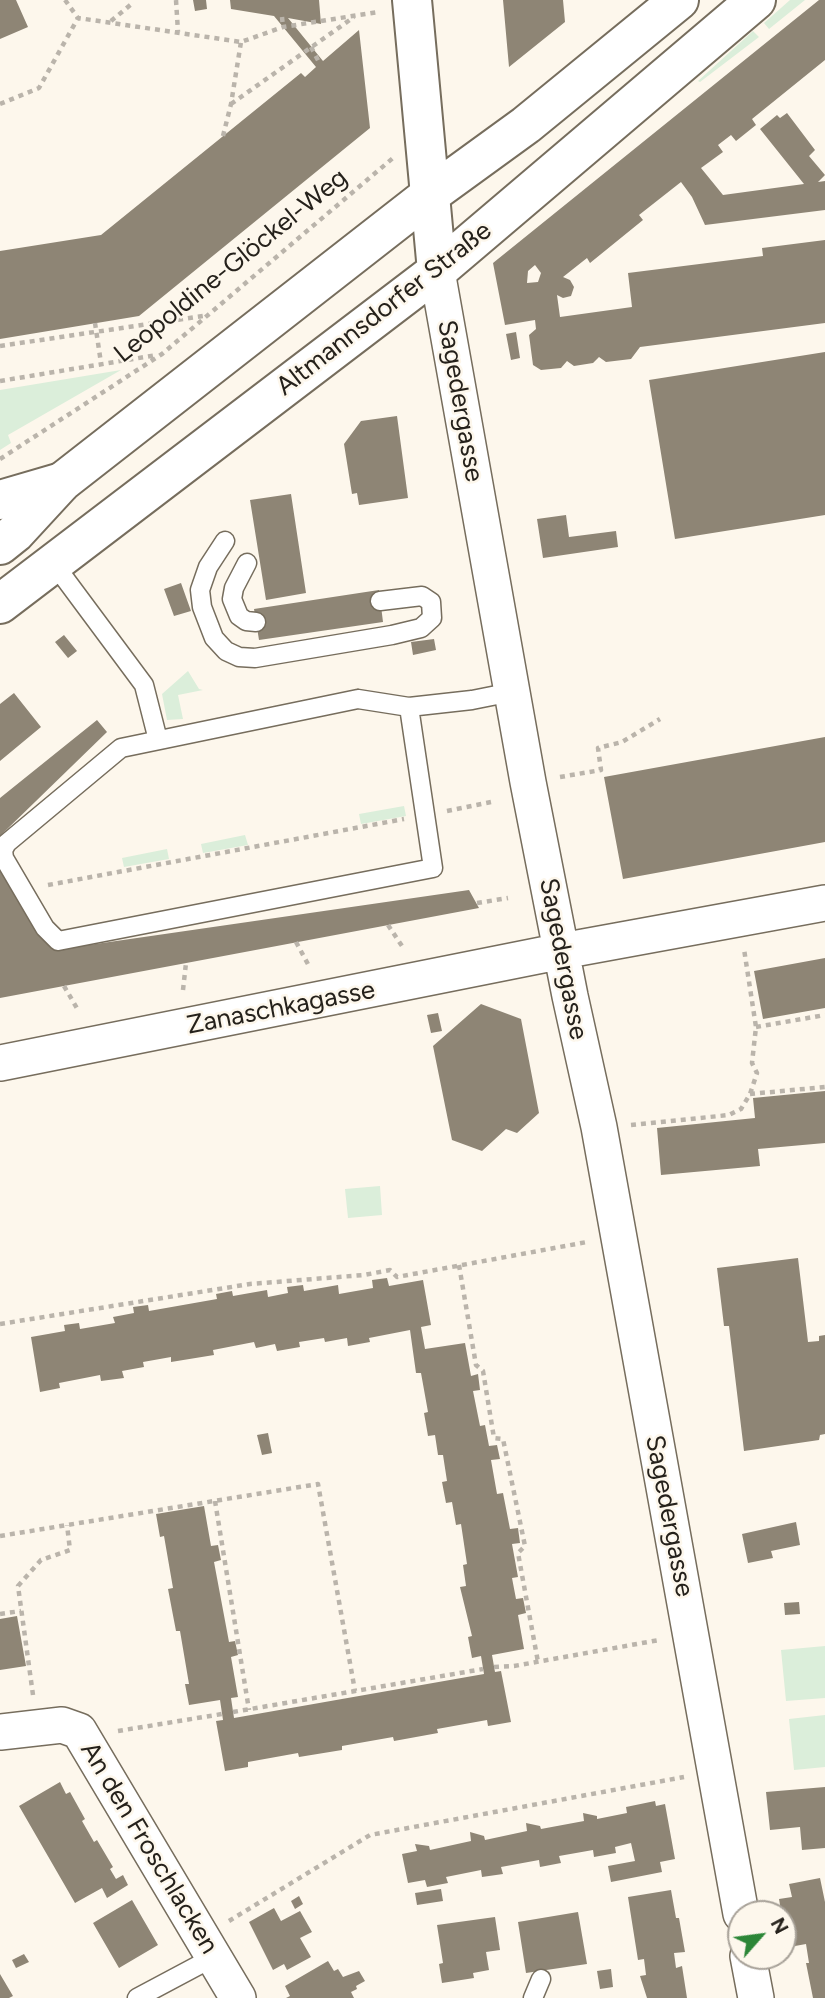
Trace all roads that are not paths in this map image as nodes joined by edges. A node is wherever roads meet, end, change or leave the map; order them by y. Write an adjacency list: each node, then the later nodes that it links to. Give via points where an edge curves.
1 (679, 0): 4 (main road, via 526,125)
2 (756, 0): 5 (main road, Altmannsdorfer Straße)
3 (412, 4): 4 (main road, Sagedergasse)
4 (431, 194): 5 (main road, Sagedergasse); 6 (main road)
5 (437, 271): 11 (main road, Altmannsdorfer Straße); 15 (street, Sagedergasse)
6 (62, 482): 7 (main road); 9 (main road)
7 (0, 500)
8 (225, 541): 12 (lane, via 208,567 200,590 202,607 214,638 239,657 416,630 432,618 431,602 422,596)
9 (0, 545)
10 (247, 563): 14 (lane, via 232,599 239,616)
11 (43, 570): 13 (main road, Altmannsdorfer Straße); 17 (lane, via 64,576 144,685)
12 (380, 601)
13 (0, 604)
14 (256, 622)
15 (512, 692): 16 (lane); 19 (street, Sagedergasse)
16 (409, 707): 17 (lane, via 358,699); 17 (lane, via 433,867 58,941 45,928 3,850 121,748)
17 (158, 740)
18 (825, 903): 19 (street, Zanaschkagasse)
19 (562, 951): 20 (street, Zanaschkagasse); 22 (street, Sagedergasse, via 599,1127)
20 (0, 1063)
21 (0, 1732): 23 (street, An den Froschlacken, via 62,1725 79,1731)
22 (739, 1900)
23 (214, 1957): 26 (lane); 27 (street, An den Froschlacken)
24 (750, 1970): 29 (street)
25 (541, 1979): 28 (lane)
26 (137, 1998)
27 (239, 1998)
28 (533, 1998)
29 (755, 1998)

